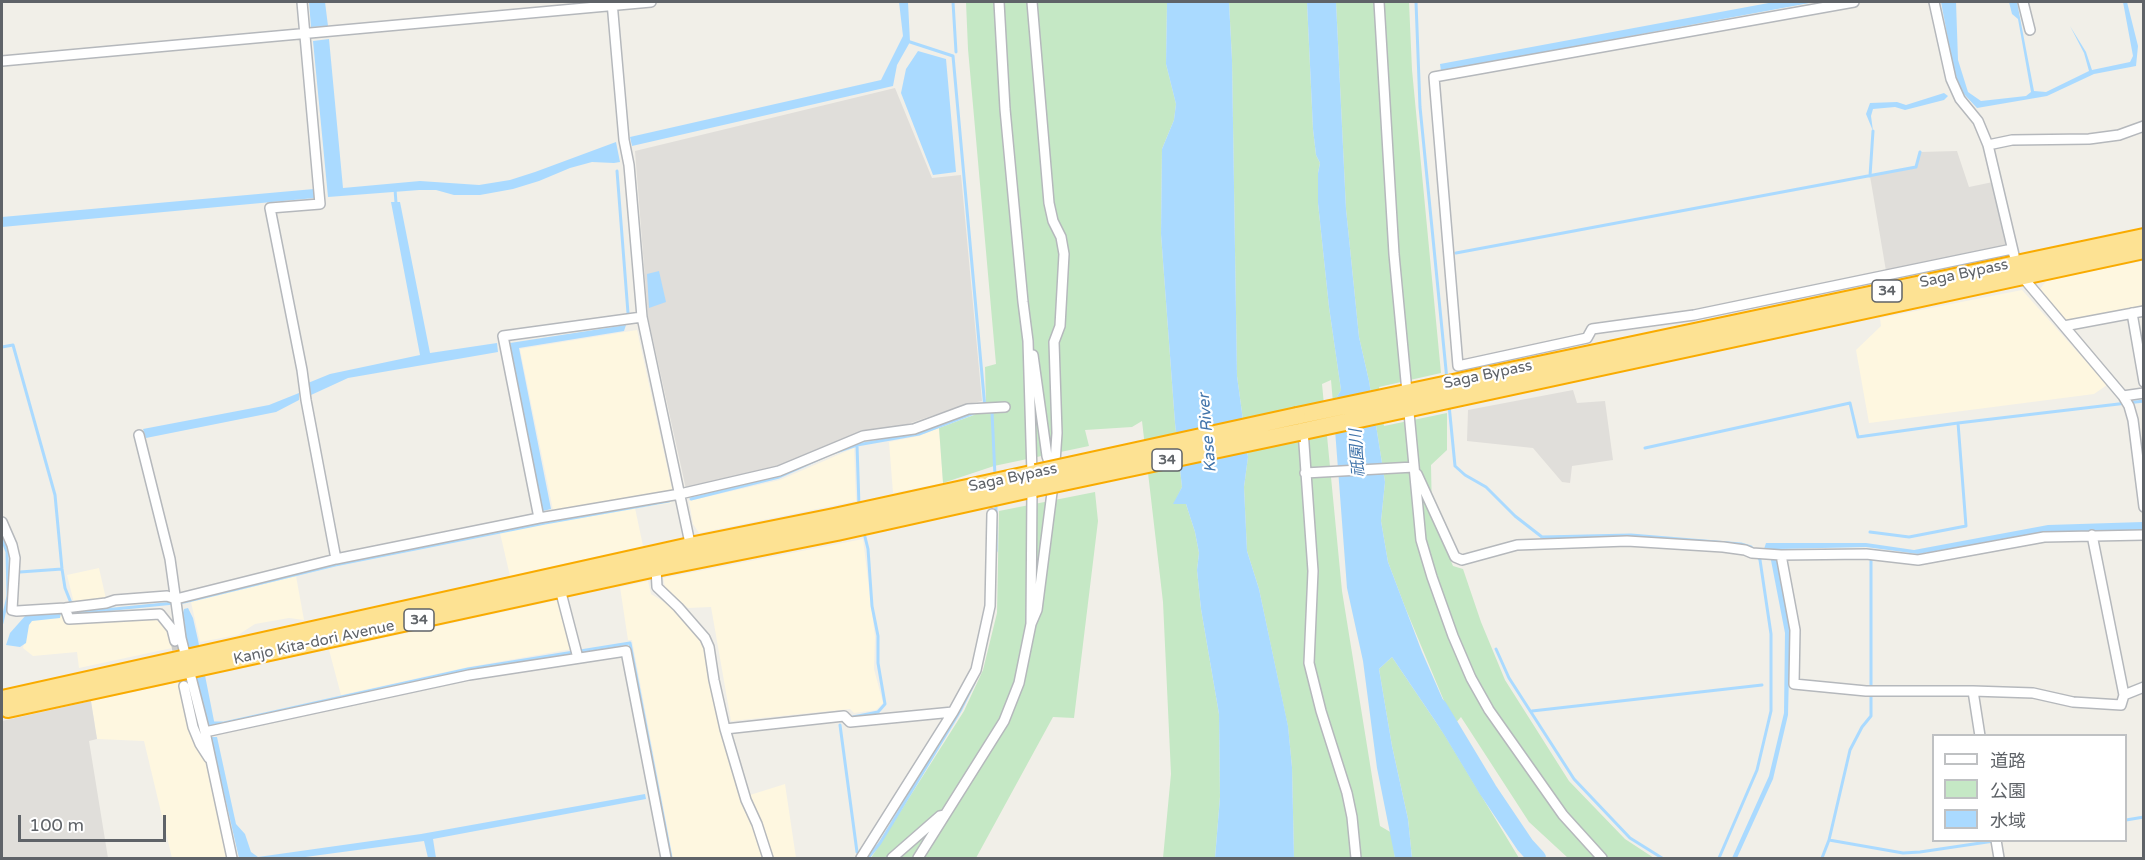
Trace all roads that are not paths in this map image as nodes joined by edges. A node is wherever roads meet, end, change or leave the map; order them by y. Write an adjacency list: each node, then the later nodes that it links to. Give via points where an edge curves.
1 (302, 2): 11 (street)
2 (651, 2): 9 (street)
3 (999, 2): 22 (street, via 1005,110)
4 (1032, 2): 32 (street, via 1049,203 1064,254 1060,326 1054,342)
5 (1379, 2): 26 (street, via 1394,254)
6 (1854, 2): 17 (street, via 1434,77 1458,366 1587,338 1592,329)
7 (1934, 2): 14 (street, via 1951,79 1960,99 1978,121)
8 (2023, 2): 10 (street)
9 (612, 3): 11 (street); 20 (street)
10 (2030, 30)
11 (305, 34): 12 (street); 44 (street, via 320,204 270,208)
12 (2, 61)
13 (2144, 126): 14 (street, via 2119,135 2012,140)
14 (1988, 145): 17 (street)
15 (2144, 237): 17 (highway, Saga Bypass / 34)
16 (2144, 250): 17 (highway, Saga Bypass / 34)
17 (2017, 262): 21 (street); 26 (highway, Saga Bypass / 34)
18 (2144, 311): 19 (street)
19 (2132, 313): 21 (street); 23 (street)
20 (642, 316): 34 (street); 37 (street, via 503,336)
21 (2064, 326): 25 (street)
22 (1028, 341): 32 (street); 33 (street)
23 (2144, 382)
24 (2144, 393): 25 (street)
25 (2123, 396): 35 (street, via 2133,420)
26 (1409, 400): 28 (highway, Saga Bypass / 34); 30 (street)
27 (1005, 407): 34 (street, via 968,409 914,429 863,436 779,471)
28 (1302, 424): 31 (street); 33 (highway, Saga Bypass / 34, bridge)
29 (139, 435): 47 (street)
30 (1414, 467): 31 (street); 43 (street, via 1455,557 1462,560 1517,545 1628,541); 73 (street, via 1421,540 1471,678 1563,815)
31 (1305, 474): 72 (street, via 1313,571 1309,663 1347,793)
32 (1054, 477): 50 (street, via 1038,610)
33 (1031, 481): 39 (highway, Saga Bypass / 34); 50 (street)
34 (680, 494): 37 (street); 42 (street)
35 (2144, 507)
36 (992, 514): 59 (street, via 990,606 976,670)
37 (543, 517): 44 (street)
38 (2, 522): 49 (street, via 15,558)
39 (836, 524): 42 (highway, Kanjo Kita-dori Avenue / 34)
40 (2092, 535): 41 (street); 43 (street, via 2044,537 1918,560 1871,554); 56 (street)
41 (2144, 535)
42 (691, 553): 45 (highway, Kanjo Kita-dori Avenue / 34); 53 (highway, Kanjo Kita-dori Avenue / 34)
43 (1781, 555): 55 (street, via 1795,630 1794,684 1866,691)
44 (336, 559): 47 (street)
45 (656, 567): 46 (highway, Kanjo Kita-dori Avenue / 34); 60 (street, via 657,587 710,647)
46 (560, 589): 52 (street); 53 (highway, Kanjo Kita-dori Avenue / 34)
47 (177, 603): 48 (street, via 167,597); 53 (street)
48 (70, 607): 49 (street); 51 (street, via 69,619 160,614 172,629)
49 (7, 610)
50 (1031, 624): 64 (street, via 1019,683 1004,721)
51 (175, 641)
52 (577, 653): 61 (street); 67 (street, via 626,651)
53 (186, 671): 57 (highway, Kanjo Kita-dori Avenue / 34); 58 (highway, Kanjo Kita-dori Avenue / 34); 61 (street); 63 (street, via 193,727)
54 (2144, 687): 56 (street)
55 (1973, 691): 56 (street, via 2033,693 2073,702 2121,705); 62 (street)
56 (2124, 695)
57 (2, 699)
58 (2, 710)
59 (953, 712): 60 (street, via 850,722 844,716); 69 (street)
60 (725, 729): 68 (street)
61 (205, 732): 63 (street)
62 (1980, 734)
63 (212, 763): 66 (street)
64 (947, 814): 70 (street); 71 (street)
65 (1996, 844): 74 (street)
66 (232, 858)
67 (666, 858)
68 (768, 858)
69 (861, 858)
70 (892, 858)
71 (918, 858)
72 (1356, 858)
73 (1602, 858)
74 (1999, 858)

